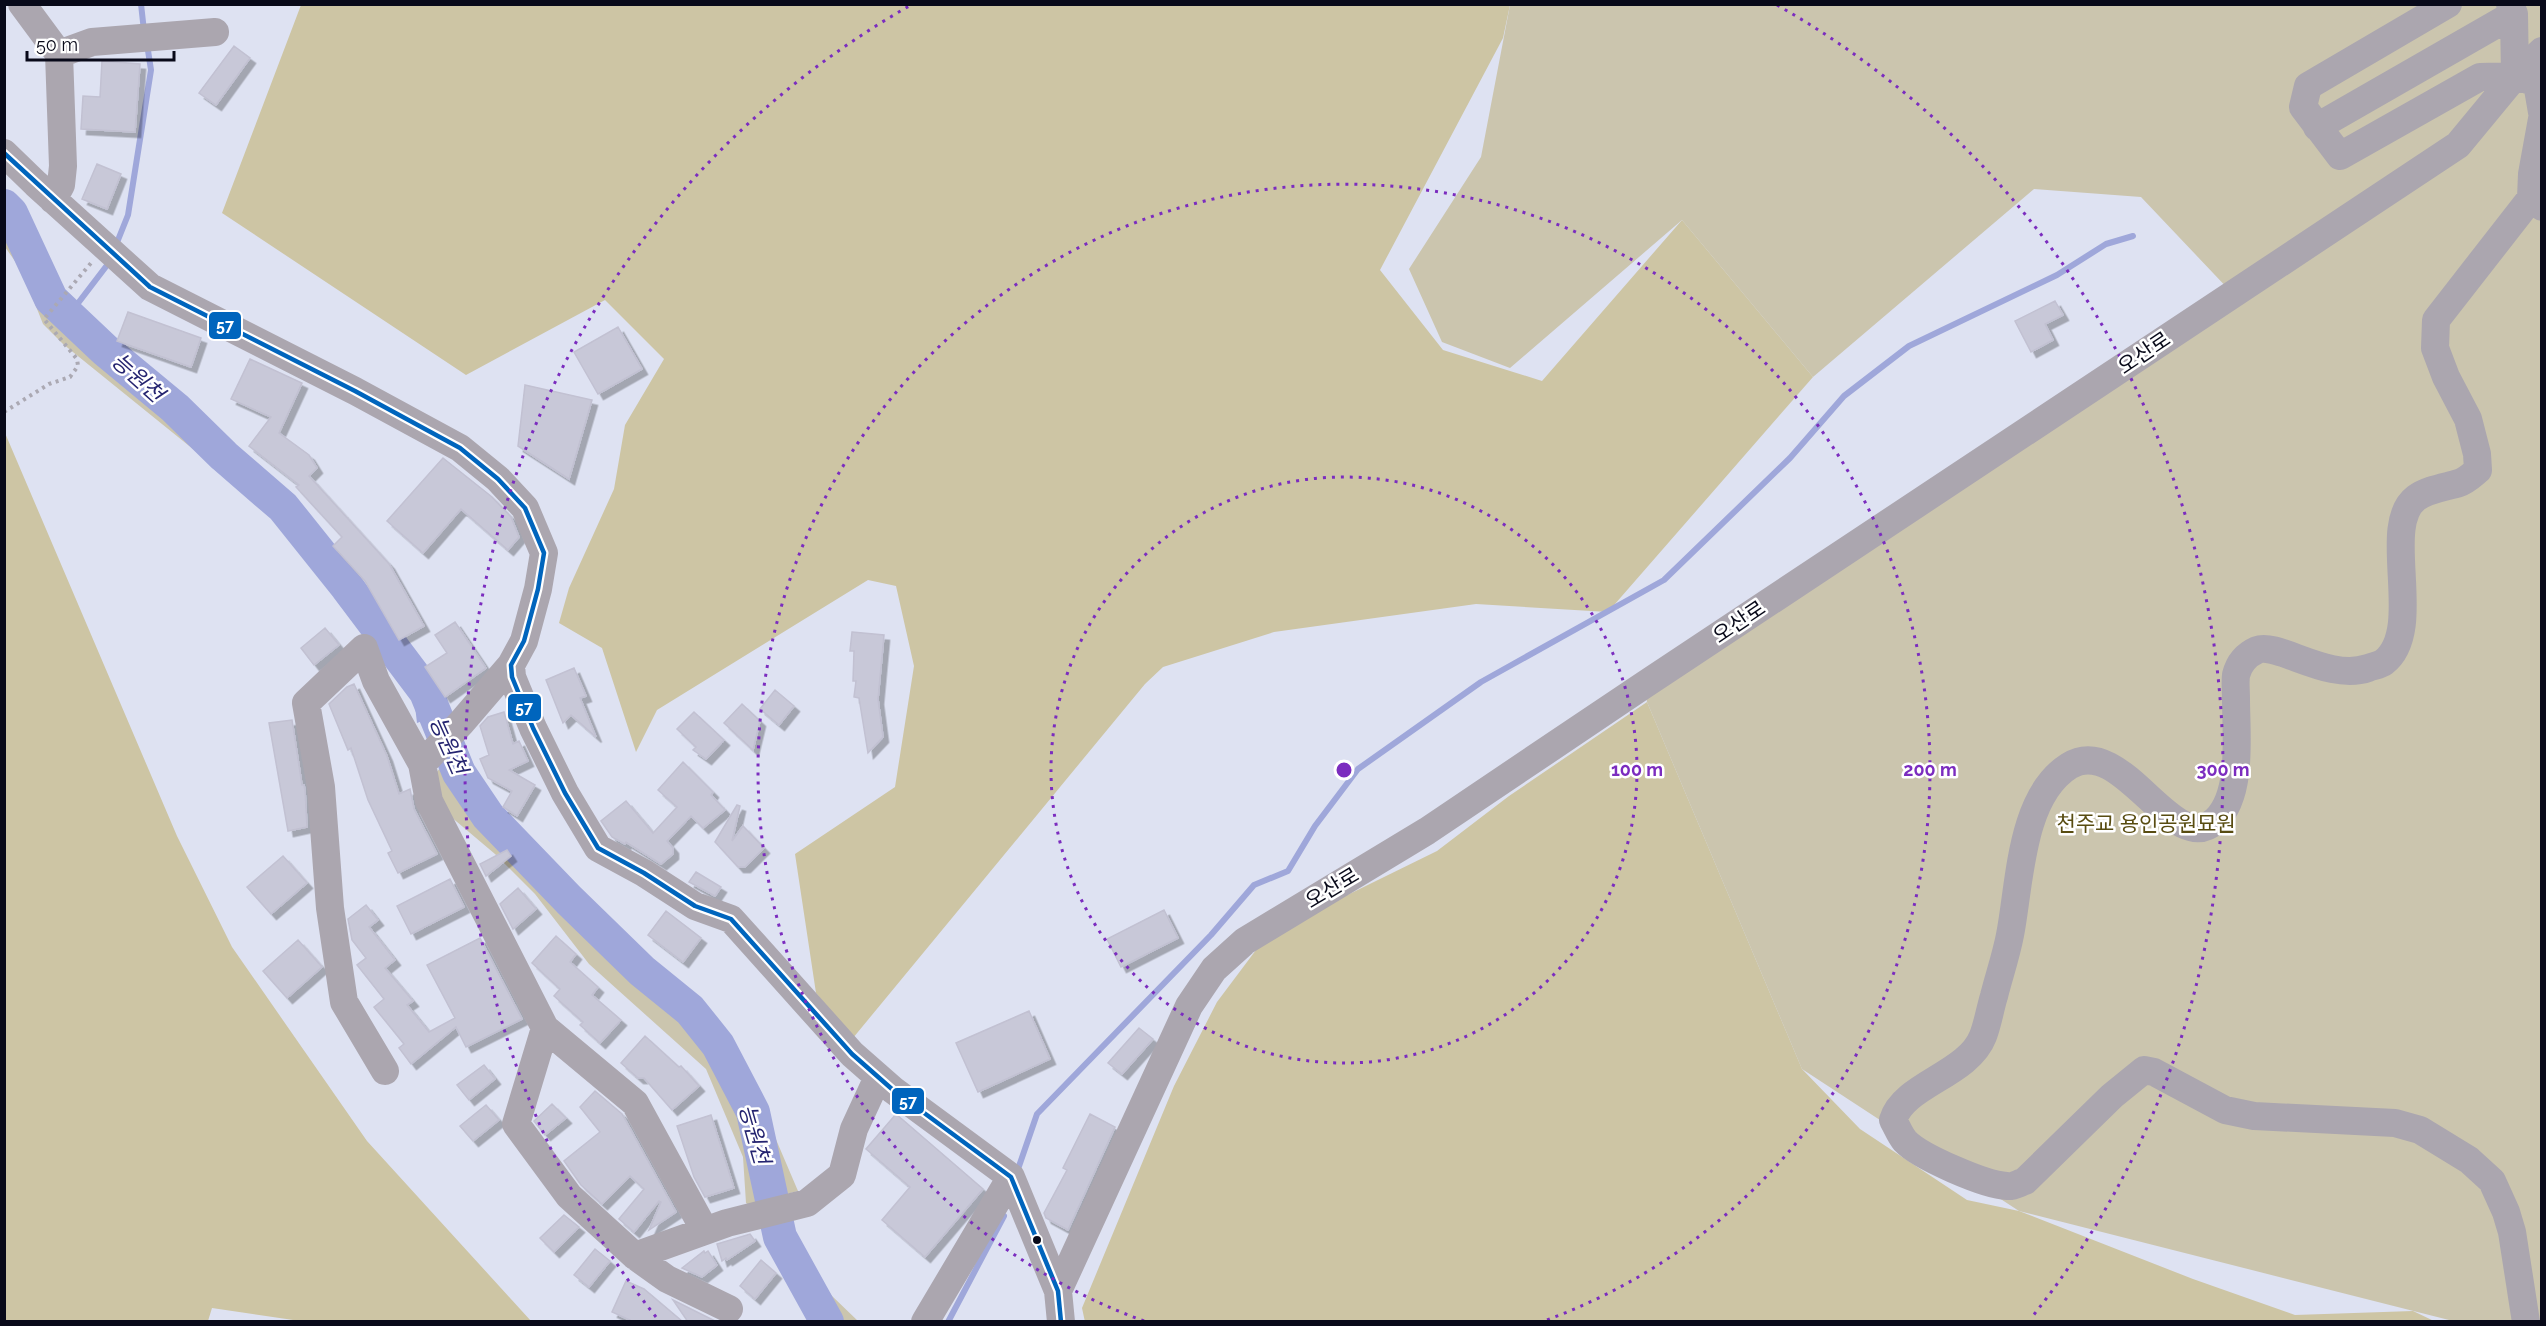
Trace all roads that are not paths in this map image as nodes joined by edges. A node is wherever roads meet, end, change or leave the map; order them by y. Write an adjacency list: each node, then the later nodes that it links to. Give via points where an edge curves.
1 (22, 4): 6 (street)
2 (2448, 4): 10 (street, via 2308,86 2303,107)
3 (2512, 9): 7 (street); 10 (street)
4 (215, 32): 6 (street, via 92,42)
5 (2541, 51): 7 (street, 오산로)
6 (60, 54): 12 (street, via 63,166 61,185)
7 (2516, 76): 8 (street, via 2536,83); 10 (street, via 2480,77 2340,156); 22 (street, 오산로, via 2458,145 1428,831 1245,940 1214,969 1189,1006)
8 (2541, 112)
9 (2541, 119): 13 (street, via 2532,174)
10 (2318, 127)
11 (4, 153): 12 (street)
12 (53, 200): 14 (street, via 150,287 449,442 498,478 525,508 544,553 524,641)
13 (2536, 203): 26 (street, via 2436,320 2434,348 2468,419 2478,470 2462,483 2415,498 2405,513 2401,541 2402,629 2397,646 2383,663 2348,672 2261,648 2244,657 2236,675 2232,794 2212,824 2199,828 2184,825 2121,774 2098,761 2079,760 2060,772 2037,805 2025,841 2010,936 1983,1038 1950,1071 1904,1101 1893,1120 1905,1140 1918,1151 1984,1181 2009,1187 2025,1181 2144,1070 2225,1110 2254,1116 2395,1123 2420,1130 2469,1160 2492,1180 2512,1232)
14 (511, 665): 15 (street); 18 (street, via 512,677 533,728 598,848 695,906 731,919 852,1054)
15 (422, 764): 16 (street, via 429,801); 17 (street, via 376,681 364,648 306,703 321,787 330,908 344,1002)
16 (545, 1028): 20 (street, via 635,1103); 21 (street, via 516,1124 569,1196)
17 (385, 1071)
18 (878, 1077): 19 (street); 20 (street, via 854,1128 842,1175 807,1203)
19 (1014, 1185): 22 (street); 24 (street)
20 (716, 1227): 21 (street)
21 (635, 1256): 23 (street, via 667,1280)
22 (1058, 1291): 25 (street)
23 (729, 1309)
24 (925, 1322)
25 (1061, 1322)
26 (2526, 1322)

